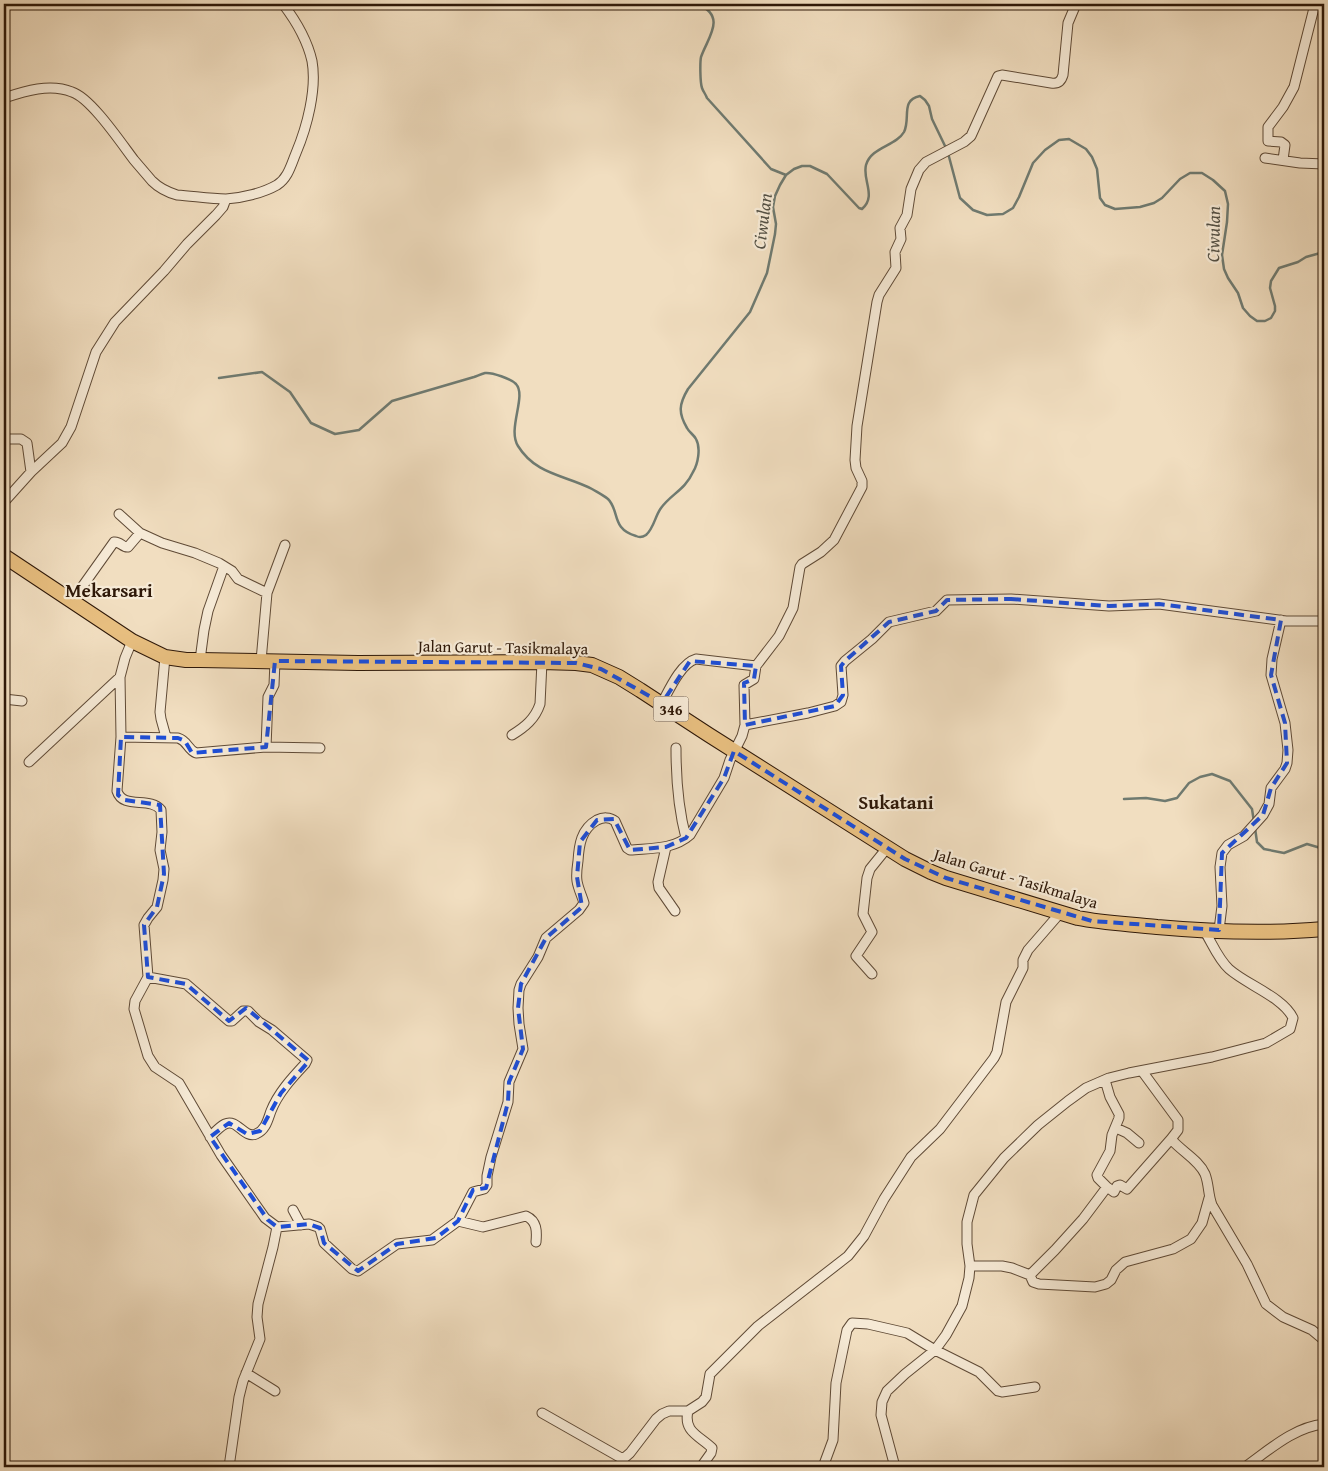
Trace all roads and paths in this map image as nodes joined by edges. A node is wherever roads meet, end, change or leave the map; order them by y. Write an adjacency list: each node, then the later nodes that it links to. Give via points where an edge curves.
1 (283, 4): 8 (street, via 300,28 312,62 310,112 304,135 281,182 265,191)
2 (1076, 4): 27 (street, via 1068,23 1060,81 1051,83 998,76 971,136 926,162 913,183 895,252 896,268 877,302 857,426 855,460 862,487 834,540 801,565 793,608 779,636)
3 (1315, 4): 6 (street, via 1294,87 1268,127 1268,141 1282,142 1285,146)
4 (4, 98): 8 (street, via 36,89 74,92 107,124 159,187 177,194)
5 (1265, 158): 6 (street)
6 (1283, 160): 7 (street)
7 (1324, 164)
8 (226, 199): 10 (street, via 220,211 115,322 96,352 71,427 62,443)
9 (4, 439): 10 (street, via 21,439 27,443)
10 (31, 472): 11 (street)
11 (4, 502)
12 (119, 514): 13 (street)
13 (140, 533): 16 (street); 18 (street, via 127,547 114,542)
14 (285, 545): 17 (street)
15 (4, 556): 18 (main road, Jalan Garut - Tasikmalaya / 346)
16 (224, 566): 17 (street, via 236,578); 23 (street, via 208,611)
17 (267, 593): 24 (street)
18 (72, 601): 21 (main road, Jalan Garut - Tasikmalaya / 346)
19 (1281, 620): 20 (street); 32 (street, via 1159,604 1109,606 1011,598 947,600 936,611 889,622 845,661 842,666 843,695 836,706); 48 (street, via 1271,674 1285,723 1288,756 1285,769 1271,788 1266,811 1251,830 1222,853)
20 (1324, 622)
21 (132, 642): 22 (main road, Jalan Garut - Tasikmalaya / 346); 28 (street)
22 (165, 657): 23 (main road, Jalan Garut - Tasikmalaya / 346); 35 (street, via 160,712)
23 (200, 660): 24 (main road, Jalan Garut - Tasikmalaya / 346)
24 (261, 661): 25 (main road, Jalan Garut - Tasikmalaya / 346)
25 (275, 661): 26 (main road, Jalan Garut - Tasikmalaya / 346); 36 (street, via 274,685 268,697)
26 (542, 662): 31 (main road, Jalan Garut - Tasikmalaya / 346, via 592,665); 33 (street, via 538,710 528,724)
27 (756, 666): 31 (street, via 690,661); 32 (street, via 754,679 744,687)
28 (120, 678): 34 (street); 40 (street)
29 (4, 699): 30 (street)
30 (22, 701)
31 (662, 703): 39 (main road, Jalan Garut - Tasikmalaya / 346)
32 (745, 725): 39 (street)
33 (512, 735)
34 (121, 737): 35 (street); 51 (street, via 118,795 125,800 154,804 161,810 160,850 164,874 157,906 144,925)
35 (166, 737): 36 (street, via 183,739 196,753)
36 (266, 747): 37 (street)
37 (320, 748)
38 (676, 748): 41 (street, via 678,800)
39 (735, 752): 41 (street, via 724,778); 43 (main road, Jalan Garut - Tasikmalaya / 346)
40 (29, 762)
41 (686, 838): 42 (street)
42 (666, 847): 44 (street, via 658,882); 61 (street, via 628,849 615,821 607,818 597,820 583,835 577,877 584,903 546,938 521,984 518,1008 523,1049 509,1082 508,1102 491,1157 487,1186 473,1192)
43 (887, 848): 45 (main road, Jalan Garut - Tasikmalaya / 346, via 946,878); 50 (street, via 869,873 862,910 872,932 856,956)
44 (675, 910)
45 (1062, 912): 46 (main road, Jalan Garut - Tasikmalaya / 346, via 1092,921); 72 (street, via 1023,960 1006,1002 994,1058 940,1129 911,1157 864,1236 848,1256 758,1326 710,1374 706,1397)
46 (1204, 930): 48 (main road, Jalan Garut - Tasikmalaya / 346); 49 (street)
47 (1324, 930): 48 (main road, Jalan Garut - Tasikmalaya / 346)
48 (1224, 931): 49 (street)
49 (1214, 946): 52 (street, via 1228,968 1285,1006 1293,1018 1290,1029 1266,1043 1212,1058)
50 (872, 974)
51 (148, 977): 55 (street, via 134,1006 148,1056 155,1066 178,1083); 55 (street, via 186,984 229,1021 248,1010 307,1060 281,1093 260,1131 247,1134 229,1123)
52 (1142, 1071): 53 (street); 56 (street, via 1178,1120 1178,1130)
53 (1105, 1080): 54 (street, via 1119,1114); 65 (street, via 1086,1088 1038,1126 1004,1158 974,1195 967,1222)
54 (1116, 1128): 57 (street); 58 (street, via 1110,1151 1098,1175)
55 (210, 1137): 63 (street, via 265,1218)
56 (1171, 1139): 58 (street, via 1127,1189 1118,1185 1114,1192); 59 (street, via 1206,1175)
57 (1138, 1143)
58 (1107, 1187): 66 (street, via 1083,1219)
59 (1209, 1198): 66 (street, via 1202,1223 1191,1239 1172,1249 1126,1262 1100,1287 1039,1284 1033,1282); 67 (street, via 1266,1304)
60 (293, 1210): 62 (street)
61 (458, 1221): 62 (street, via 432,1240 397,1244 358,1271 324,1243 318,1227); 64 (street, via 483,1227 526,1216 534,1223)
62 (301, 1225): 63 (street)
63 (277, 1228): 69 (street, via 258,1304 260,1339)
64 (536, 1242)
65 (970, 1266): 66 (street, via 1002,1266); 68 (street, via 962,1306)
66 (1030, 1275)
67 (1324, 1340)
68 (935, 1350): 70 (street, via 979,1372 998,1391); 78 (street, via 907,1333 852,1323 837,1375 833,1440); 79 (street, via 899,1380 882,1402 881,1415)
69 (246, 1373): 71 (street); 76 (street, via 238,1397)
70 (1035, 1387)
71 (275, 1391)
72 (688, 1412): 75 (street, via 662,1414); 77 (street, via 687,1424 712,1448)
73 (542, 1413): 75 (street)
74 (1324, 1424): 80 (street, via 1293,1434)
75 (621, 1463)
76 (228, 1467)
77 (702, 1467)
78 (823, 1467)
79 (895, 1467)
80 (1245, 1467)

